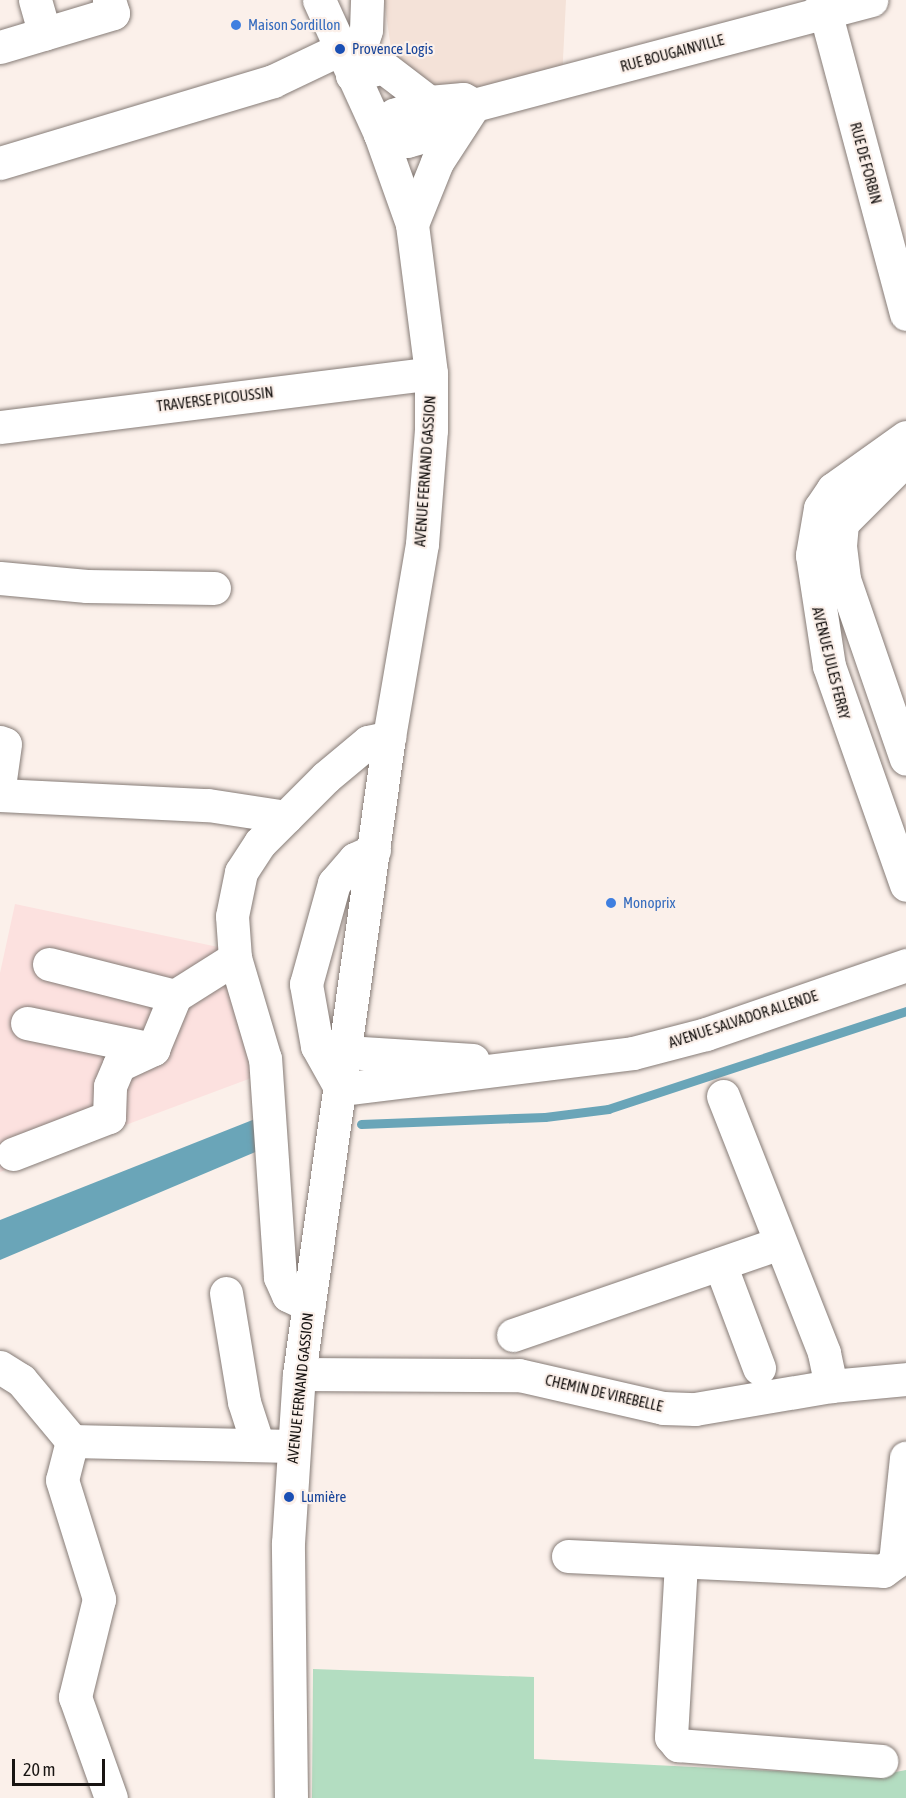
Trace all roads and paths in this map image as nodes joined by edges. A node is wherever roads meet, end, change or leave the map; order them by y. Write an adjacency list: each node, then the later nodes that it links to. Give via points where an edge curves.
1 (35, 0): 7 (street)
2 (109, 0): 7 (street, via 113,13)
3 (319, 0): 9 (street, AVENUE FERNAND GASSION)
4 (367, 0): 9 (street, via 366,30)
5 (871, 0): 6 (street, RUE BOUGAINVILLE)
6 (824, 6): 11 (street, RUE BOUGAINVILLE); 15 (street, RUE DE FORBIN)
7 (45, 34): 8 (street)
8 (0, 47)
9 (346, 62): 10 (street, via 383,67); 12 (street, AVENUE FERNAND GASSION); 13 (street)
10 (429, 102): 11 (street, RUE BOUGAINVILLE, via 463,99); 12 (street, RUE BOUGAINVILLE, via 394,115)
11 (467, 116): 12 (street, RUE BOUGAINVILLE, via 407,141); 14 (street, via 437,162)
12 (380, 134): 14 (street, AVENUE FERNAND GASSION)
13 (0, 163)
14 (412, 224): 16 (street, AVENUE FERNAND GASSION)
15 (906, 314)
16 (431, 373): 17 (street, TRAVERSE PICOUSSIN); 22 (street, AVENUE FERNAND GASSION, via 422,544)
17 (0, 428)
18 (906, 437): 29 (street, AVENUE JULES FERRY, via 833,489 820,508 812,555 829,666)
19 (906, 461): 24 (street, via 857,502 842,523 840,546 844,579)
20 (0, 578): 21 (street)
21 (214, 588)
22 (389, 737): 27 (street, via 368,742); 28 (street, AVENUE FERNAND GASSION)
23 (0, 742): 25 (street, via 5,744)
24 (906, 759)
25 (0, 779)
26 (0, 795): 27 (street, via 208,806)
27 (286, 817): 30 (street, via 241,872 232,916)
28 (374, 850): 36 (street, AVENUE FERNAND GASSION); 38 (street, via 355,859 333,883 306,984 317,1046)
29 (906, 885)
30 (235, 958): 33 (street); 44 (street, via 265,1059 280,1278 288,1295)
31 (49, 964): 33 (street)
32 (906, 965): 37 (street, AVENUE SALVADOR ALLENDE, via 706,1034 633,1053)
33 (175, 996): 35 (street)
34 (27, 1023): 35 (street)
35 (153, 1049): 40 (street, via 119,1065 110,1086 109,1117)
36 (346, 1052): 37 (street, AVENUE SALVADOR ALLENDE); 38 (street, AVENUE FERNAND GASSION)
37 (540, 1063): 38 (street, AVENUE SALVADOR ALLENDE)
38 (341, 1089): 44 (street, AVENUE FERNAND GASSION)
39 (723, 1096): 41 (street)
40 (13, 1154)
41 (778, 1244): 42 (street); 50 (street, via 824,1353)
42 (720, 1264): 45 (street); 47 (street)
43 (226, 1293): 52 (street, via 244,1402)
44 (309, 1305): 48 (street, AVENUE FERNAND GASSION)
45 (513, 1335)
46 (0, 1367): 51 (street, via 21,1380)
47 (759, 1368)
48 (299, 1374): 50 (street, CHEMIN DE VIREBELLE, via 519,1375 663,1408 746,1401); 53 (street, AVENUE FERNAND GASSION)
49 (906, 1379): 50 (street, CHEMIN DE VIREBELLE)
50 (831, 1386)
51 (72, 1441): 52 (street); 59 (street, via 62,1480 99,1599 75,1697)
52 (258, 1445): 53 (street)
53 (292, 1446): 60 (street, AVENUE FERNAND GASSION)
54 (906, 1458): 56 (street)
55 (568, 1556): 57 (street)
56 (900, 1562): 57 (street, via 866,1574)
57 (681, 1563): 58 (street, via 671,1737 678,1745)
58 (881, 1761)
59 (111, 1798)
60 (291, 1798)

